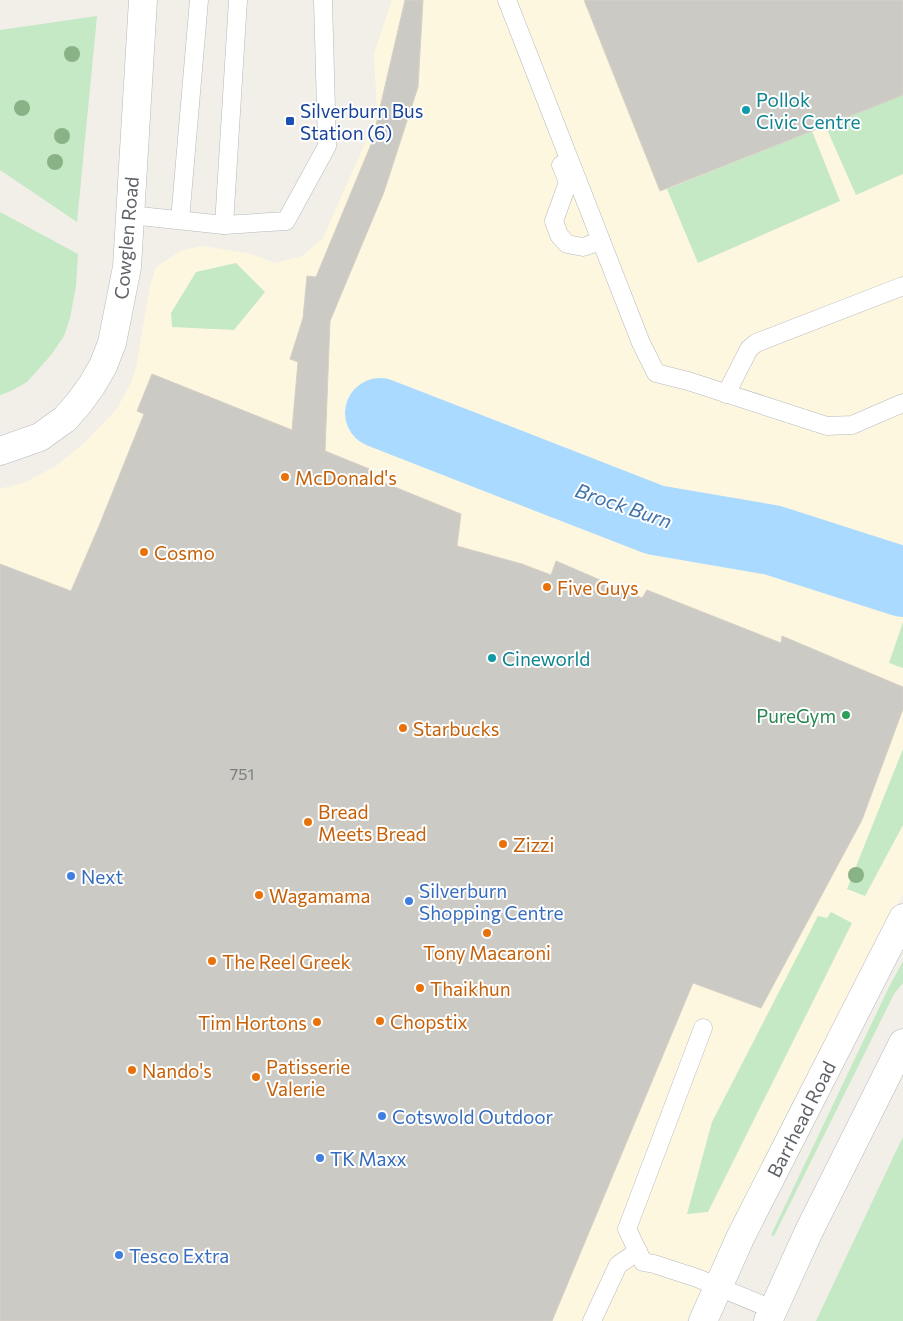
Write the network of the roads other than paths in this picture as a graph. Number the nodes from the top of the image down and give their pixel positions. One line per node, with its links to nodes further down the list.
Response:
1 (143, 0): 7 (main road, Cowglen Road)
2 (199, 0): 8 (lane)
3 (238, 0): 9 (lane)
4 (323, 0): 9 (lane)
5 (495, 0): 10 (lane)
6 (507, 0): 10 (lane)
7 (130, 215): 8 (lane); 14 (main road, Cowglen Road)
8 (180, 220): 9 (lane)
9 (224, 225)
10 (601, 241): 12 (lane)
11 (903, 286): 12 (lane)
12 (726, 394): 13 (lane)
13 (903, 403)
14 (0, 450)
15 (903, 918): 19 (main road, Barrhead Road)
16 (703, 1028): 18 (lane)
17 (903, 1043): 20 (main road)
18 (638, 1251): 19 (lane); 21 (lane)
19 (719, 1286): 20 (lane); 22 (main road, Barrhead Road)
20 (771, 1315)
21 (592, 1321)
22 (703, 1321)

